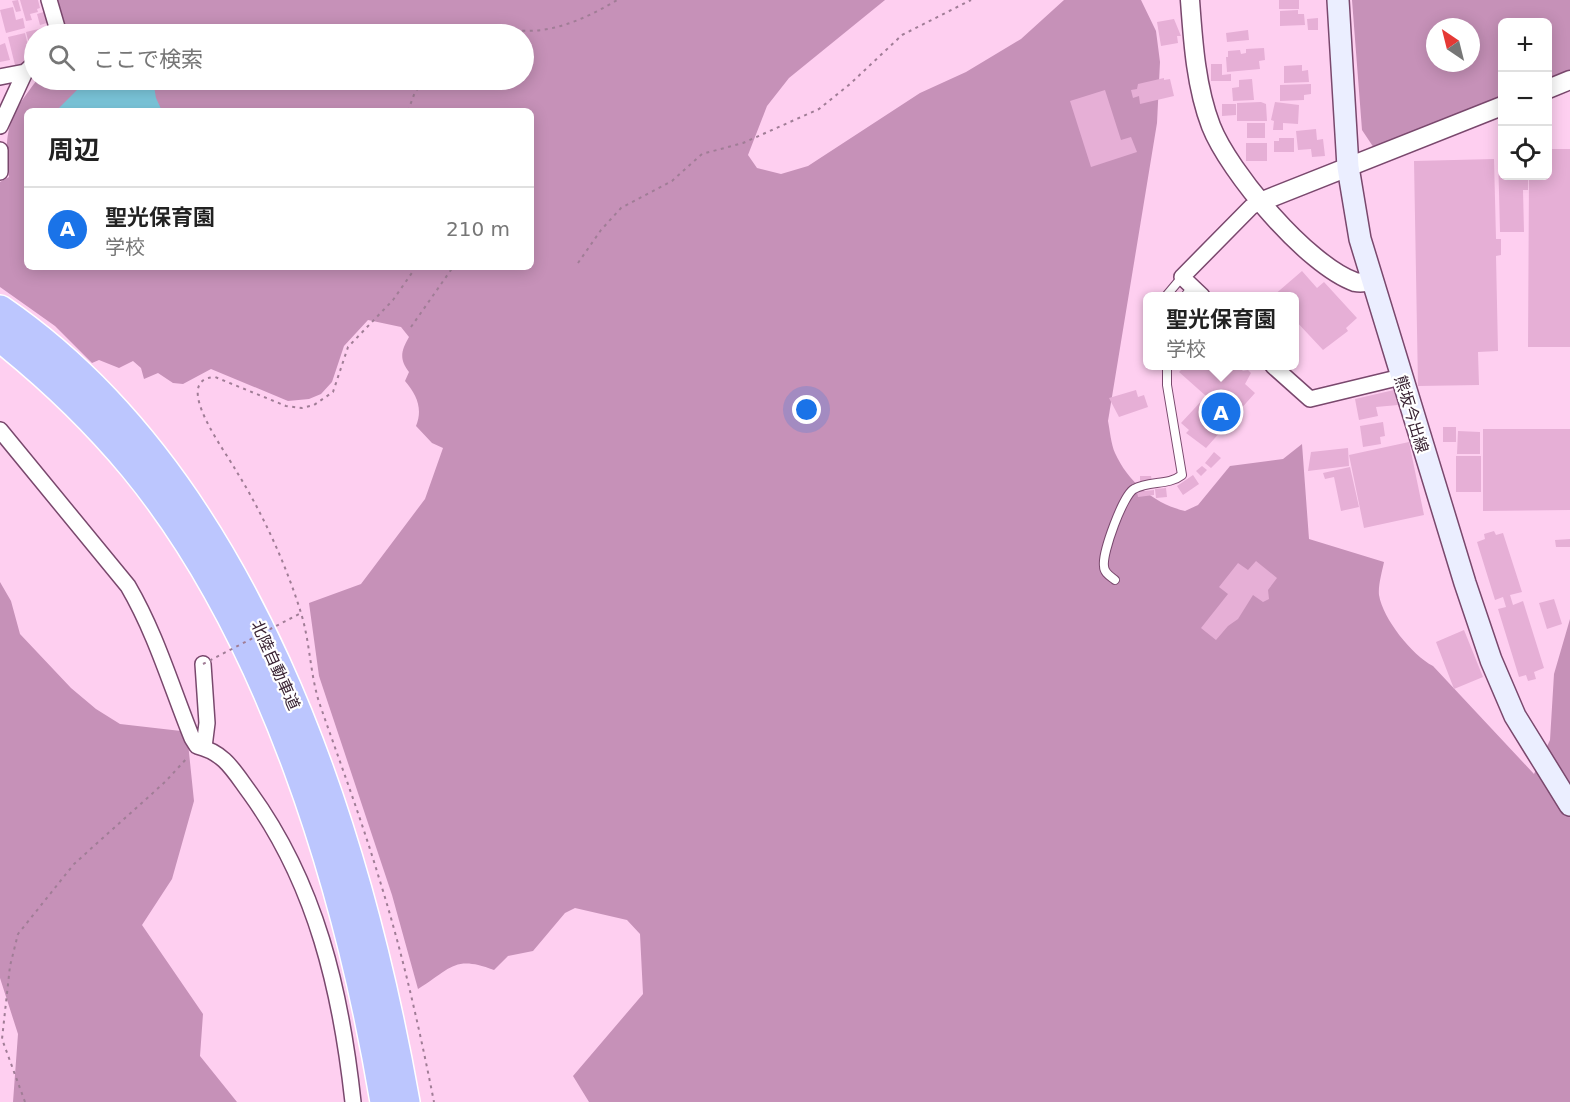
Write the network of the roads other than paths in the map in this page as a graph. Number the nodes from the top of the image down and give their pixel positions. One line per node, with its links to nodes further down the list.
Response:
1 (49, 0): 4 (street)
2 (1190, 0): 15 (street)
3 (1338, 0): 13 (main road, 熊坂今出線)
4 (56, 24)
5 (24, 70): 6 (street)
6 (0, 77)
7 (24, 80): 11 (street)
8 (1570, 80): 9 (street)
9 (1552, 87)
10 (1498, 108): 13 (street)
11 (0, 126)
12 (0, 150): 14 (street)
13 (1348, 167): 15 (street); 16 (main road, 熊坂今出線)
14 (0, 172)
15 (1260, 202): 16 (street); 17 (street)
16 (1373, 281): 23 (main road, 熊坂今出線)
17 (1190, 289): 18 (lane)
18 (1168, 292)
19 (0, 309): 31 (highway, 北陸自動車道)
20 (0, 338): 30 (highway, 北陸自動車道)
21 (1167, 370): 25 (lane)
22 (1277, 370): 23 (street)
23 (1401, 377): 28 (main road, 熊坂今出線)
24 (0, 430): 27 (street)
25 (1115, 580)
26 (203, 664): 27 (street)
27 (200, 746): 29 (street)
28 (1570, 805)
29 (353, 1102)
30 (384, 1102)
31 (406, 1102)

